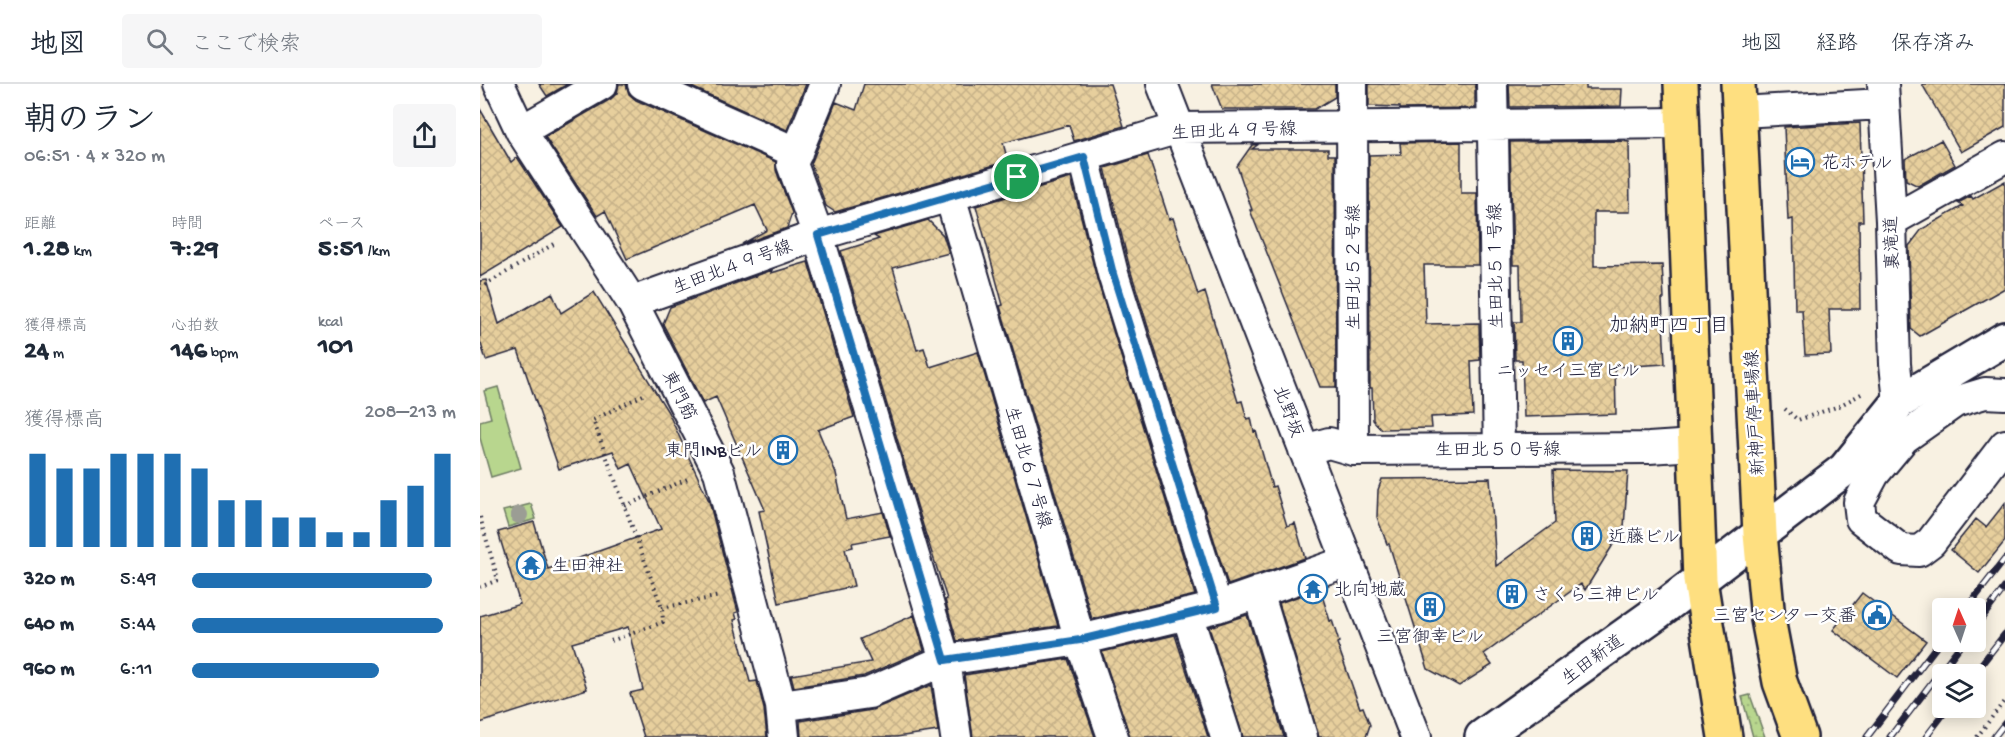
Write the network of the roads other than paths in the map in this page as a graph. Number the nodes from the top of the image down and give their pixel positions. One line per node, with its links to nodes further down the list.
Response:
1 (499, 84): 15 (street, 東門筋)
2 (602, 84): 15 (street)
3 (643, 84): 16 (street)
4 (825, 84): 16 (street)
5 (1162, 84): 14 (street, 北野坂)
6 (1353, 84): 13 (street, 生田北５２号線)
7 (1492, 84): 12 (street, 生田北５１号線)
8 (1681, 84): 11 (main road)
9 (1883, 94): 10 (street); 20 (street, 裏滝道)
10 (1739, 98): 31 (main road, 新神戸停車場線)
11 (1682, 123): 12 (street, 生田北４９号線); 26 (main road)
12 (1492, 125): 13 (street, 生田北４９号線); 28 (street, 生田北５１号線)
13 (1353, 126): 14 (street, 生田北４９号線); 30 (street, 生田北５２号線)
14 (1179, 128): 17 (street, 生田北４９号線); 29 (street, 北野坂)
15 (521, 131): 22 (street, 東門筋)
16 (797, 153): 21 (street)
17 (1084, 157): 19 (street, 生田北４９号線); 35 (street)
18 (2005, 157): 20 (street)
19 (950, 196): 21 (street, 生田北４９号線); 37 (street, 生田北６７号線)
20 (1891, 221): 25 (street, 裏滝道)
21 (818, 235): 22 (street, 生田北４９号線); 38 (street)
22 (632, 302): 39 (street, 東門筋)
23 (2005, 339): 25 (street)
24 (2005, 394): 27 (street)
25 (1899, 402): 31 (street, 生田新道)
26 (1694, 445): 28 (street, 生田北５０号線); 33 (main road)
27 (2005, 445)
28 (1499, 449): 30 (street, 生田北５０号線)
29 (1304, 450): 30 (street, 生田北５０号線); 32 (street, 北野坂)
30 (1353, 450)
31 (1760, 534): 33 (street, 生田新道); 48 (main road, 新神戸停車場線)
32 (1348, 561): 34 (street); 45 (street, 北野坂)
33 (1700, 580): 46 (street, 生田新道); 47 (main road)
34 (1258, 592): 35 (street); 44 (street)
35 (1217, 607): 36 (street)
36 (1187, 614): 37 (street); 43 (street)
37 (1080, 640): 38 (street); 42 (street, 生田北６７号線)
38 (945, 660): 39 (street); 41 (street)
39 (781, 706): 40 (street, 東門筋)
40 (784, 737)
41 (956, 737)
42 (1113, 737)
43 (1226, 737)
44 (1302, 737)
45 (1416, 737)
46 (1482, 737)
47 (1725, 737)
48 (1800, 737)

